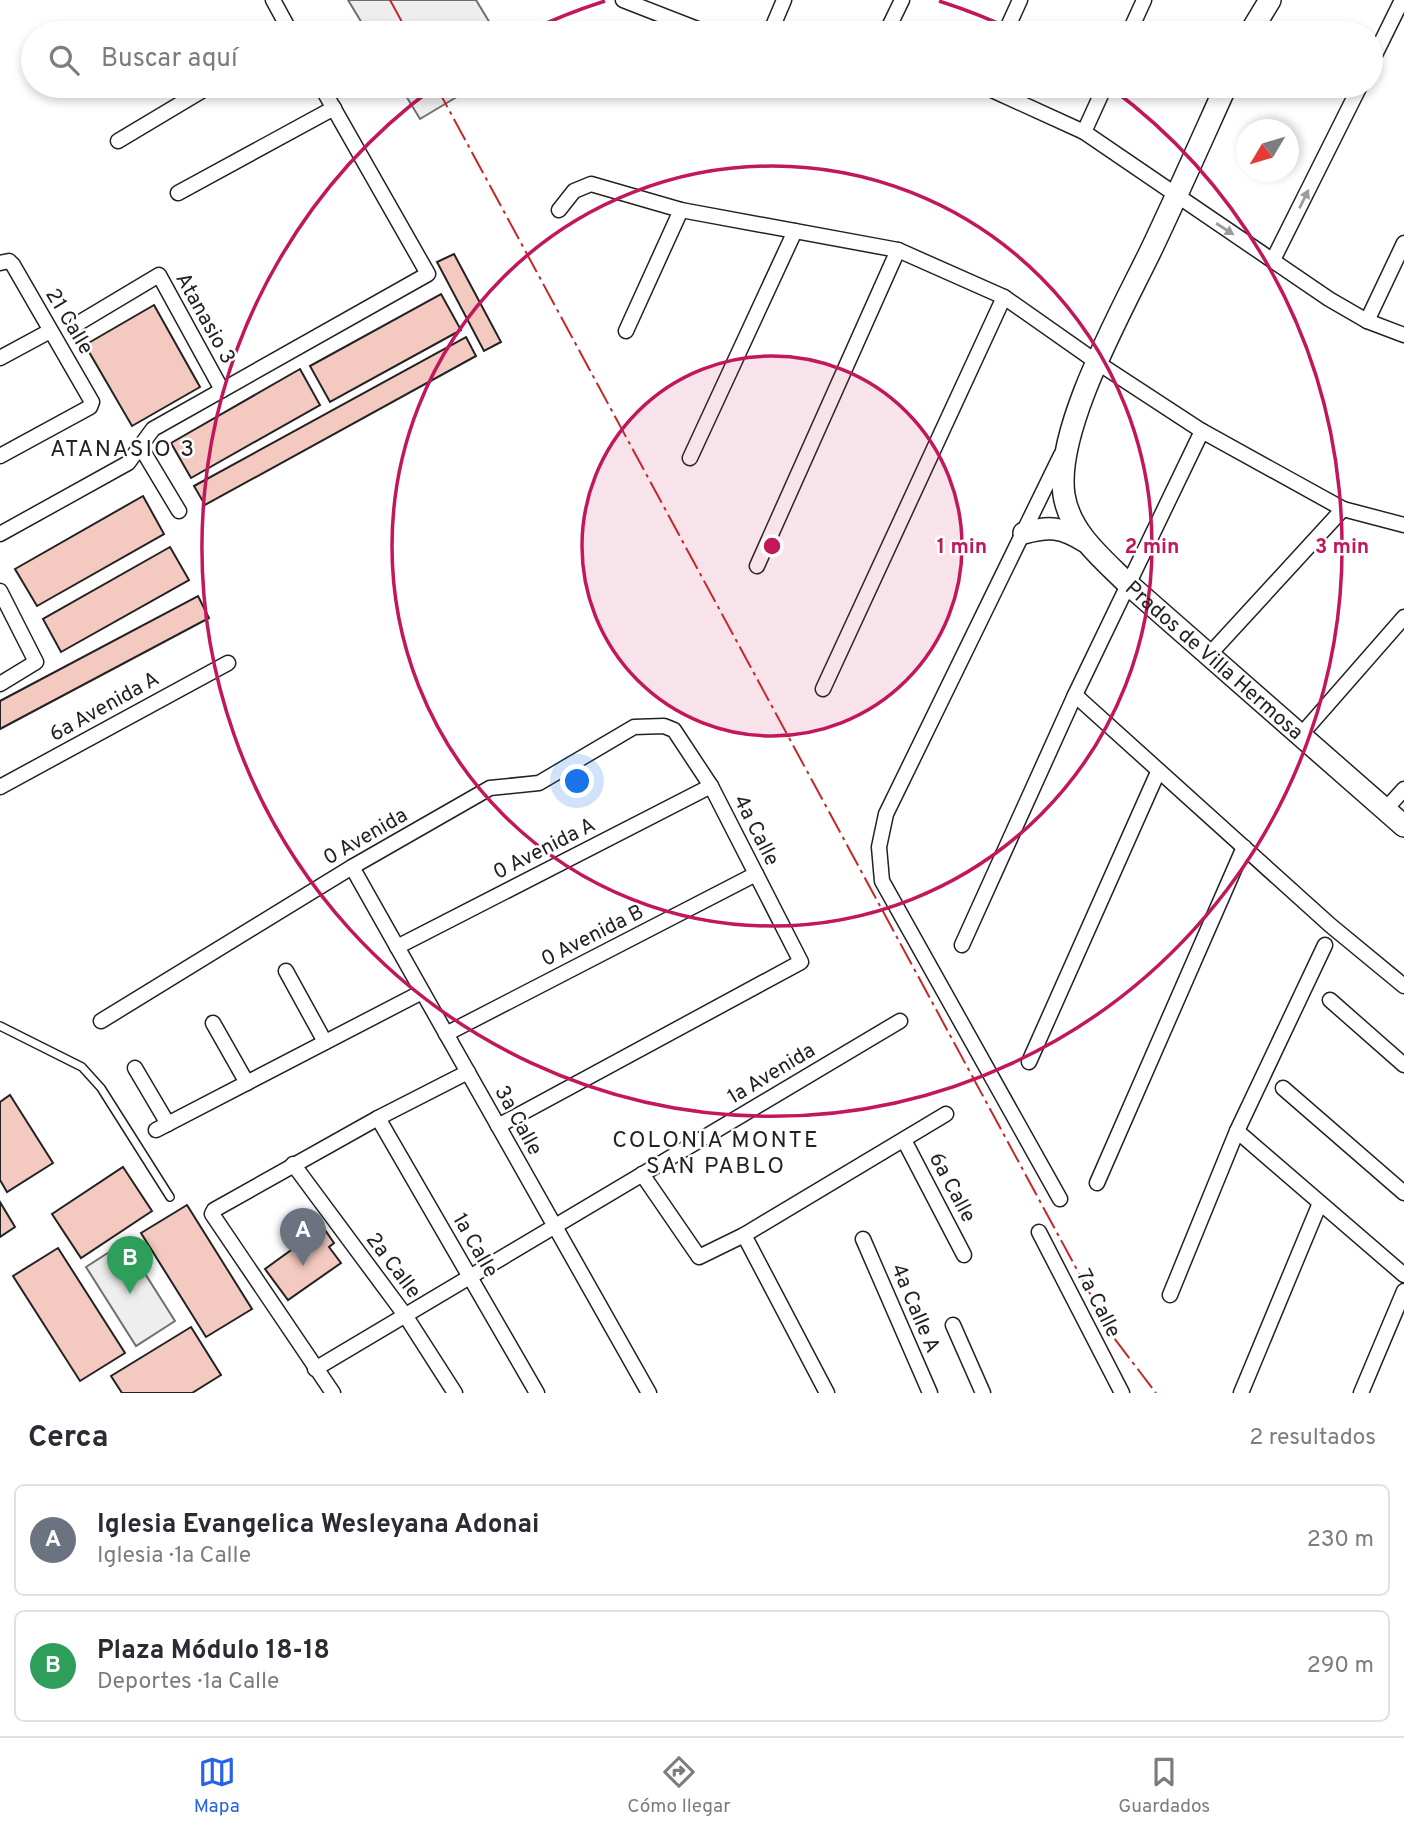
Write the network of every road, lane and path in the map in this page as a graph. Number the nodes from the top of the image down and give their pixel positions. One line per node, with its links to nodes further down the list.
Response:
1 (273, 0): 10 (street)
2 (623, 0): 9 (street)
3 (784, 0): 12 (street)
4 (902, 0): 13 (street)
5 (1020, 0): 14 (street)
6 (1143, 0): 15 (street)
7 (1270, 0): 16 (main road)
8 (1402, 0): 17 (street)
9 (658, 7): 11 (street)
10 (284, 21)
11 (684, 21)
12 (775, 21)
13 (892, 21)
14 (1010, 21)
15 (1134, 21)
16 (1257, 21)
17 (1383, 39)
18 (190, 98): 26 (street)
19 (328, 98): 24 (street)
20 (1009, 98): 25 (street)
21 (1100, 98): 25 (street)
22 (1221, 98): 28 (main road, Prados de Villa Hermosa)
23 (1354, 98): 34 (street, one-way to 23)
24 (334, 108): 27 (street); 44 (street)
25 (1084, 132): 28 (street)
26 (118, 141)
27 (178, 192)
28 (1176, 197): 34 (street, one-way to 34); 43 (main road, Prados de Villa Hermosa)
29 (559, 210): 30 (street)
30 (681, 210): 31 (street); 40 (street)
31 (794, 231): 33 (street); 49 (street)
32 (1404, 243): 37 (street)
33 (898, 250): 36 (street); 56 (street)
34 (1273, 260): 37 (street)
35 (2, 262): 39 (street, 21 Calle)
36 (1004, 297): 43 (street); 63 (street)
37 (1367, 321): 41 (street)
38 (76, 324): 44 (street, Atanasio 3)
39 (50, 331): 42 (street); 48 (street, 21 Calle)
40 (626, 331)
41 (1404, 335)
42 (0, 358)
43 (1098, 363): 45 (street); 46 (main road, Prados de Villa Hermosa)
44 (222, 390): 47 (street)
45 (1202, 431): 50 (street); 57 (street)
46 (1066, 444): 53 (street); 55 (main road, Prados de Villa Hermosa)
47 (140, 446): 51 (street); 54 (street)
48 (0, 456)
49 (690, 458)
50 (1343, 509): 52 (street); 60 (street)
51 (180, 511)
52 (1404, 525)
53 (1024, 533): 55 (main road); 105 (street)
54 (0, 534)
55 (1087, 543): 57 (main road, Prados de Villa Hermosa)
56 (757, 566)
57 (1128, 584): 60 (main road, Prados de Villa Hermosa); 64 (street)
58 (0, 591): 62 (street)
59 (1404, 617): 66 (street)
60 (1208, 656): 66 (main road, Prados de Villa Hermosa)
61 (228, 663): 69 (street, 6a Avenida A)
62 (0, 684)
63 (823, 689)
64 (1075, 695): 67 (street); 76 (street)
65 (664, 726): 68 (street, 4a Calle); 74 (street, 0 Avenida)
66 (1300, 736): 71 (main road, Prados de Villa Hermosa)
67 (1158, 772): 73 (street); 89 (street)
68 (711, 786): 75 (street, 4a Calle); 78 (street, 0 Avenida A)
69 (0, 787)
70 (1404, 789): 71 (street)
71 (1385, 810): 72 (main road, Prados de Villa Hermosa)
72 (1404, 826)
73 (1244, 847): 80 (street); 102 (street)
74 (352, 867): 78 (street, 3a Calle); 83 (street, 0 Avenida)
75 (756, 874): 87 (street, 0 Avenida B); 97 (street, 4a Calle)
76 (962, 945)
77 (1325, 945): 98 (street)
78 (397, 947): 81 (street, 3a Calle)
79 (286, 971): 88 (street)
80 (1404, 986)
81 (422, 992): 87 (street, 3a Calle); 88 (street)
82 (1330, 1000): 90 (street)
83 (101, 1021)
84 (900, 1021): 101 (street, 1a Avenida)
85 (213, 1023): 93 (street)
86 (0, 1026): 104 (lane)
87 (446, 1034): 92 (street, 3a Calle)
88 (325, 1042): 93 (street)
89 (1029, 1062)
90 (1404, 1065)
91 (135, 1068): 93 (street)
92 (468, 1072): 96 (street); 97 (street, 3a Calle)
93 (247, 1083)
94 (1283, 1088): 103 (street)
95 (946, 1114): 99 (street)
96 (378, 1118): 100 (street); 113 (street, 1a Calle)
97 (498, 1126): 107 (street, 3a Calle)
98 (1237, 1131): 106 (street); 115 (street)
99 (904, 1140): 109 (street); 111 (street, 6a Calle)
100 (293, 1164): 116 (street, 2a Calle); 118 (street)
101 (642, 1174): 107 (street, 1a Avenida); 109 (street)
102 (1097, 1183)
103 (1404, 1193)
104 (170, 1197)
105 (1060, 1199)
106 (1320, 1203): 112 (street); 127 (street)
107 (555, 1226): 113 (street, 1a Avenida); 123 (street, 3a Calle)
108 (1039, 1233): 119 (street, 7a Calle)
109 (744, 1235): 124 (street)
110 (863, 1239): 125 (street, 4a Calle A)
111 (964, 1255)
112 (1404, 1275)
113 (470, 1277): 116 (street, 1a Avenida); 122 (street, 1a Calle)
114 (1404, 1291): 128 (street)
115 (1170, 1295)
116 (405, 1315): 118 (street, 1a Avenida); 121 (street, 2a Calle)
117 (953, 1325): 126 (street)
118 (315, 1369): 120 (street)
119 (1120, 1392)
120 (333, 1393)
121 (455, 1393)
122 (537, 1393)
123 (649, 1393)
124 (827, 1393)
125 (930, 1393)
126 (983, 1393)
127 (1241, 1393)
128 (1361, 1393)

